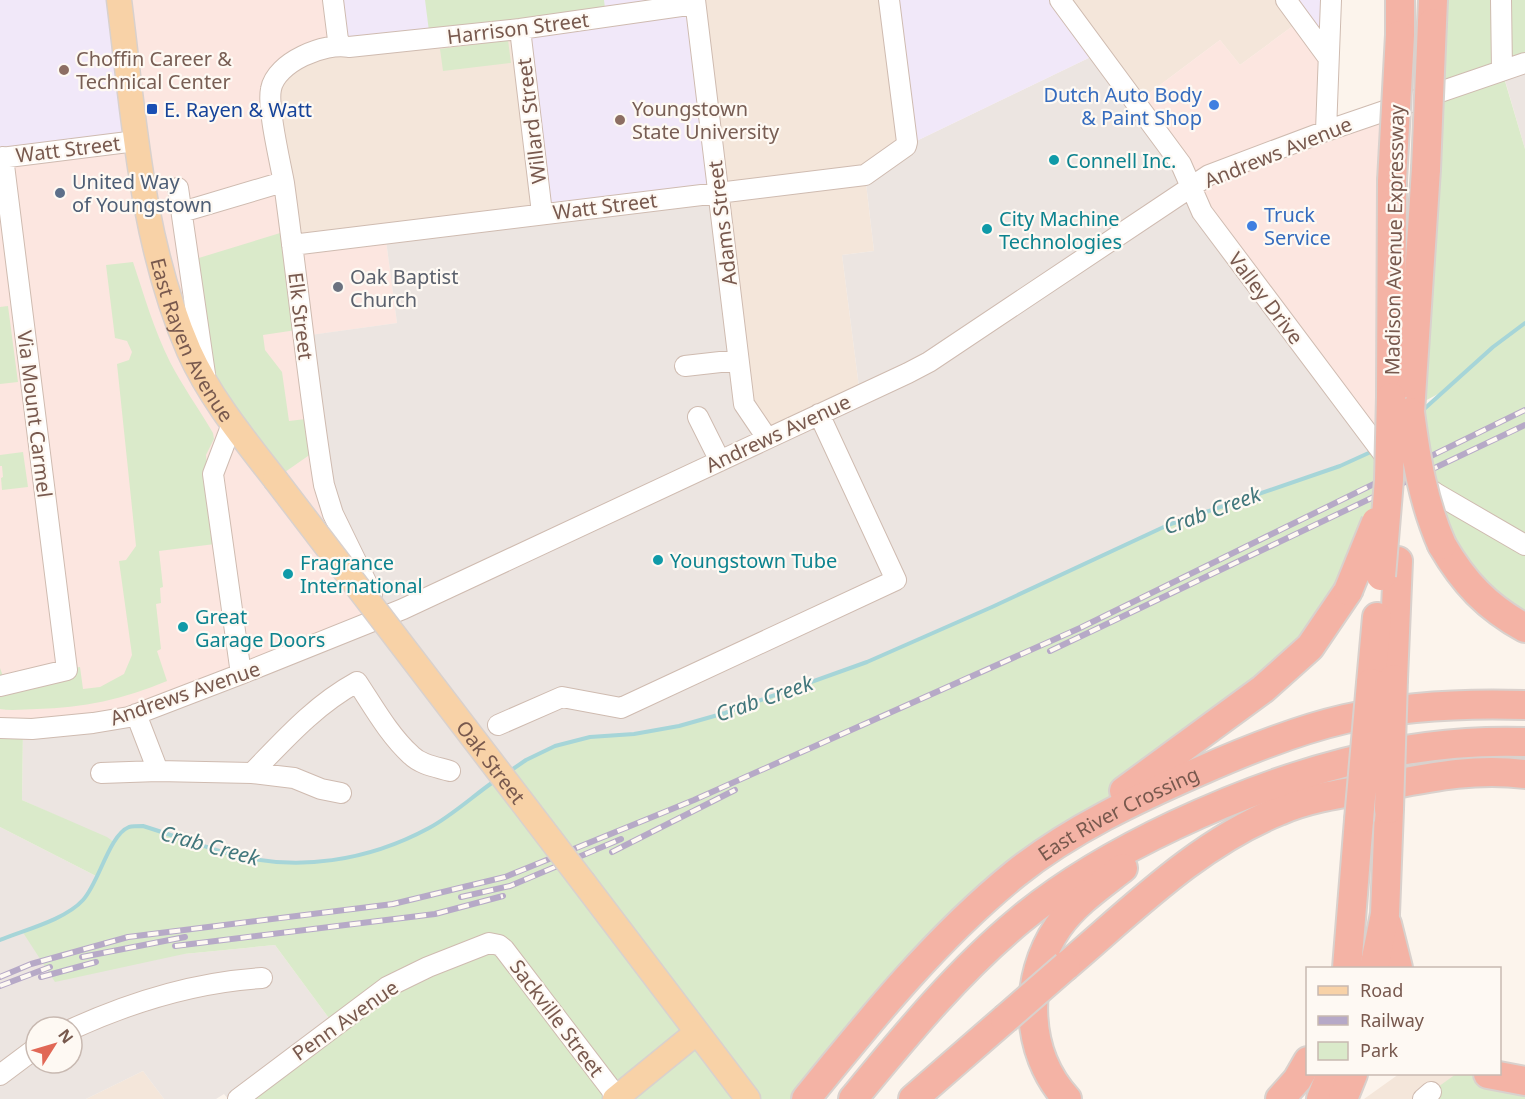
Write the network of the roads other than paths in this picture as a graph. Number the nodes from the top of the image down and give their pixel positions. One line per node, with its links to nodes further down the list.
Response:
1 (119, 0): 17 (main road, East Rayen Avenue)
2 (333, 0): 12 (street)
3 (889, 0): 22 (street, Watt Street)
4 (1060, 0): 21 (street, Valley Drive)
5 (1286, 0): 13 (street)
6 (1331, 0): 13 (street)
7 (1401, 0): 29 (highway, Madison Avenue Expressway, bridge)
8 (1501, 0): 15 (street)
9 (695, 2): 11 (street, Harrison Street); 22 (street, Adams Street)
10 (1432, 12): 29 (highway, Madison Avenue Expressway, bridge)
11 (520, 29): 12 (street, Harrison Street); 24 (street, Willard Street)
12 (342, 45): 19 (street, Elk Street)
13 (1328, 56): 16 (street)
14 (1525, 63): 15 (street, Andrews Avenue)
15 (1502, 70): 16 (street, Andrews Avenue)
16 (1326, 131): 21 (street, Andrews Avenue)
17 (136, 141): 18 (street, Watt Street); 28 (main road, East Rayen Avenue)
18 (2, 158): 42 (street, Via Mount Carmel)
19 (283, 182): 23 (street); 25 (street, Elk Street)
20 (178, 188): 23 (street)
21 (1191, 188): 30 (street, Andrews Avenue); 35 (street, Valley Drive)
22 (718, 193): 24 (street, Watt Street); 26 (street, Adams Street)
23 (182, 212): 28 (street)
24 (542, 213): 25 (street, Watt Street)
25 (292, 245): 38 (street, Elk Street)
26 (738, 360): 27 (street); 33 (street, Adams Street)
27 (684, 366)
28 (206, 383): 32 (main road, East Rayen Avenue)
29 (1400, 405): 35 (highway, Madison Avenue Expressway, bridge); 37 (highway, bridge); 39 (highway, bridge)
30 (819, 414): 33 (street, Andrews Avenue); 45 (street)
31 (698, 417): 34 (street)
32 (232, 424): 40 (street, East Rayen Avenue); 63 (main road, Oak Street, bridge)
33 (767, 438): 34 (street, Andrews Avenue)
34 (720, 461): 38 (street, Andrews Avenue)
35 (1387, 468): 36 (street, Valley Drive); 37 (highway, bridge); 55 (highway, bridge)
36 (1525, 545)
37 (1390, 568): 41 (highway)
38 (386, 617): 40 (street, Andrews Avenue)
39 (1525, 627)
40 (241, 674): 44 (street, Andrews Avenue)
41 (1382, 681): 56 (highway, bridge); 58 (highway, bridge)
42 (0, 686)
43 (1525, 705): 55 (highway, East River Crossing)
44 (136, 714): 46 (street, Andrews Avenue); 48 (street)
45 (498, 725)
46 (0, 728)
47 (1525, 742): 54 (highway, East River Crossing)
48 (158, 771): 50 (street); 51 (street)
49 (450, 771): 51 (street)
50 (101, 773)
51 (252, 773): 53 (street)
52 (1525, 774): 76 (highway, bridge)
53 (341, 793)
54 (1246, 793): 75 (highway, East River Crossing); 77 (highway)
55 (1050, 846): 74 (highway, East River Crossing)
56 (1385, 914): 59 (highway); 60 (highway)
57 (493, 943): 71 (street, Sackville Street); 72 (street, Penn Avenue)
58 (1346, 960)
59 (1374, 967)
60 (1398, 967)
61 (262, 978): 62 (street)
62 (84, 1024)
63 (696, 1033): 71 (main road); 73 (main road, Oak Street)
64 (24, 1055): 66 (street)
65 (1306, 1064): 78 (highway)
66 (0, 1075)
67 (1331, 1075): 79 (highway)
68 (1353, 1075): 80 (highway)
69 (1492, 1075): 70 (highway)
70 (1525, 1081)
71 (616, 1098)
72 (238, 1099)
73 (748, 1099)
74 (806, 1099)
75 (853, 1099)
76 (914, 1099)
77 (1067, 1099)
78 (1280, 1099)
79 (1320, 1099)
80 (1343, 1099)

